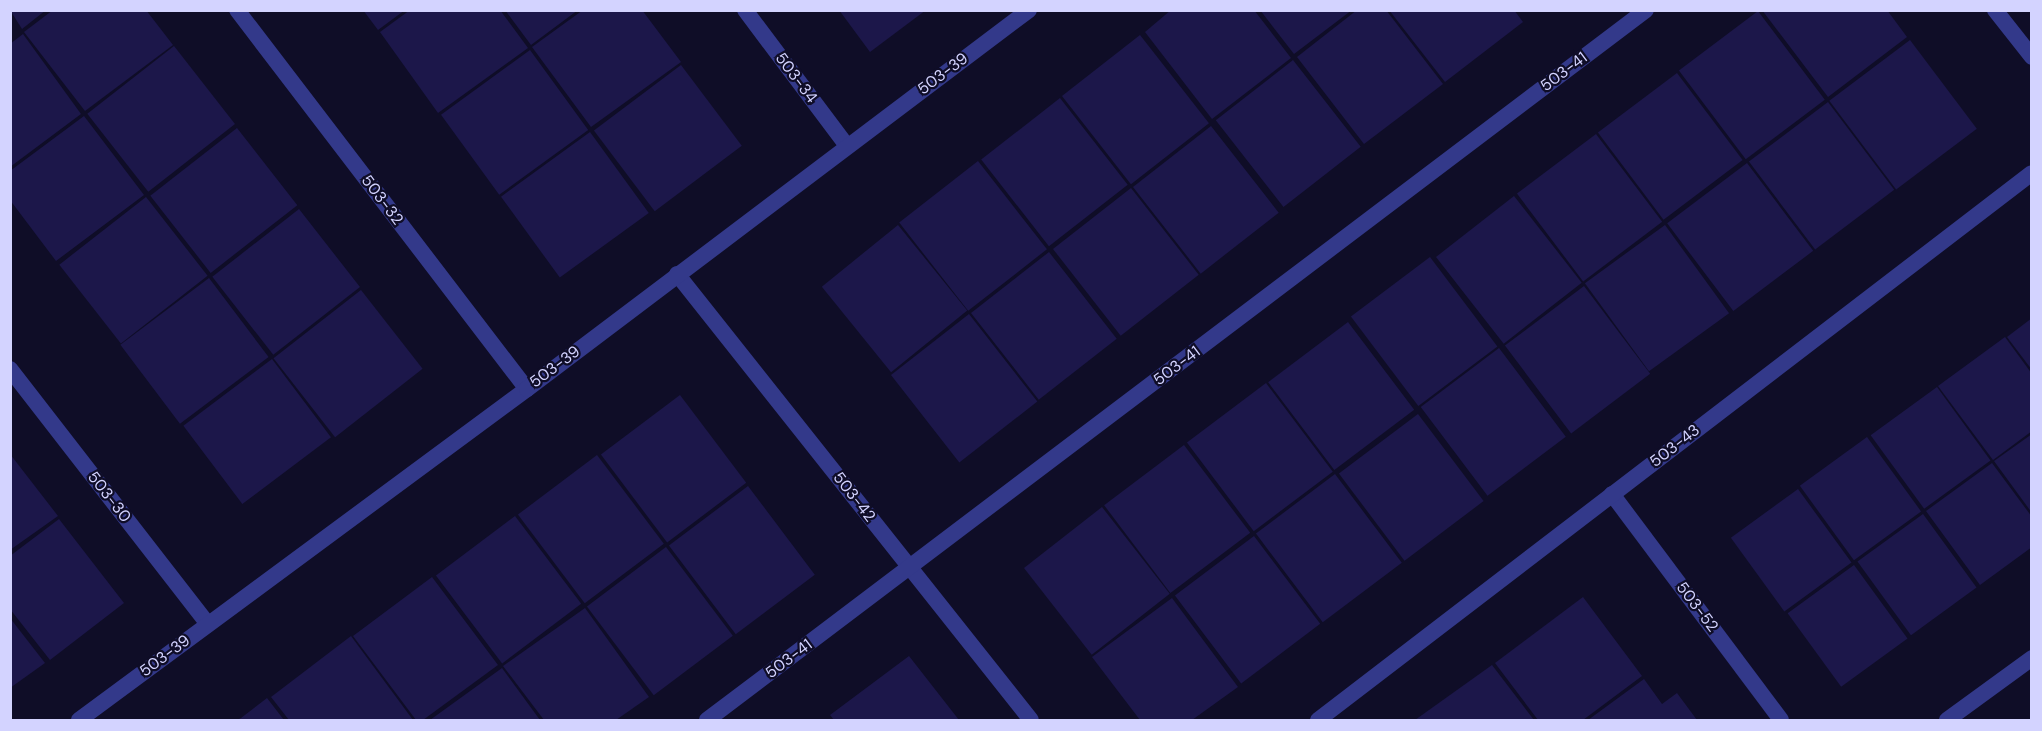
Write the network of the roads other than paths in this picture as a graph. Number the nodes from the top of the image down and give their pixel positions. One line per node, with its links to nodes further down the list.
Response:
1 (237, 10): 11 (street, 503-32)
2 (745, 10): 7 (street, 503-34)
3 (1029, 10): 7 (street, 503-39)
4 (1646, 10): 13 (street, 503-41)
5 (1995, 10): 6 (street)
6 (2031, 57)
7 (847, 146): 9 (street, 503-39)
8 (2031, 172): 12 (street, 503-43)
9 (677, 273): 11 (street, 503-39); 13 (street, 503-42)
10 (10, 369): 14 (street, 503-30)
11 (527, 389): 14 (street, 503-39)
12 (1612, 494): 19 (street, 503-43); 20 (street, 503-52)
13 (910, 568): 17 (street, 503-41); 18 (street, 503-42)
14 (208, 624): 16 (street, 503-39)
15 (2031, 658): 21 (street)
16 (79, 720)
17 (707, 720)
18 (1031, 720)
19 (1318, 720)
20 (1781, 720)
21 (1947, 720)

